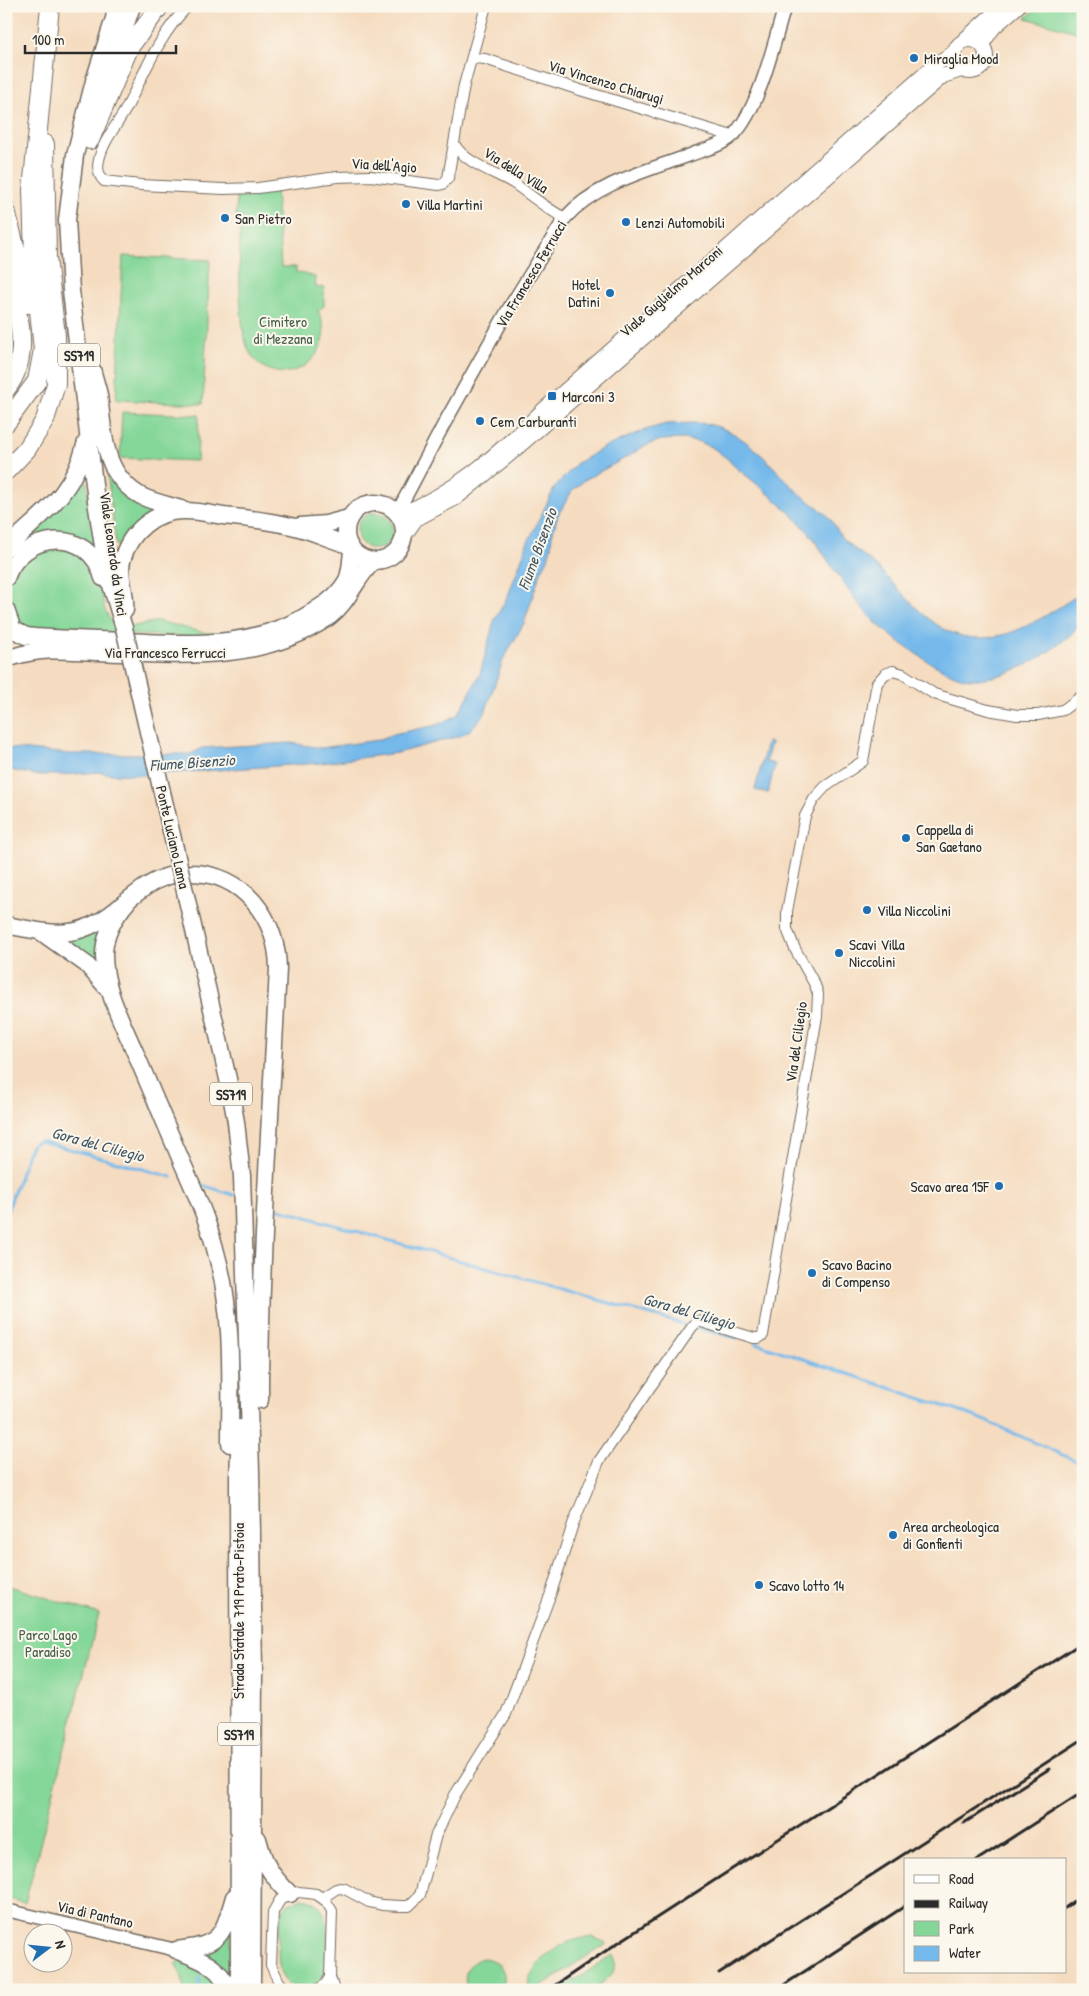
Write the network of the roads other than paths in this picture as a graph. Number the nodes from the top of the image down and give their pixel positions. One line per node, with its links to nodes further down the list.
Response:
1 (50, 6): 14 (highway)
2 (160, 6): 16 (highway)
3 (188, 6): 17 (street, Via dell'Agio)
4 (486, 6): 12 (street, Via dell'Agio)
5 (785, 6): 15 (street, Via Francesco Ferrucci)
6 (1002, 6): 9 (main road, Viale Guglielmo Marconi)
7 (1018, 6): 10 (main road)
8 (120, 8): 16 (main road, Viale Leonardo da Vinci / SS719); 25 (main road, Viale Leonardo da Vinci / SS719)
9 (964, 40): 10 (main road); 11 (main road, Viale Guglielmo Marconi)
10 (982, 44): 13 (main road, Viale Guglielmo Marconi)
11 (953, 53): 13 (main road); 28 (main road, Viale Guglielmo Marconi)
12 (472, 58): 15 (street, Via Vincenzo Chiarugi); 17 (street, Via dell'Agio)
13 (961, 70): 31 (main road, Viale Guglielmo Marconi)
14 (42, 76): 23 (highway); 26 (highway)
15 (732, 136): 19 (street, Via Francesco Ferrucci)
16 (90, 140): 21 (main road, Viale Leonardo da Vinci / SS719)
17 (455, 145): 19 (street, Via della Villa)
18 (6, 210): 23 (highway)
19 (564, 218): 28 (street, Via Francesco Ferrucci)
20 (6, 273): 22 (highway)
21 (92, 369): 27 (main road); 37 (main road, Viale Leonardo da Vinci / SS719)
22 (6, 389)
23 (20, 406): 24 (highway)
24 (6, 423)
25 (88, 433): 33 (main road); 37 (main road, Viale Leonardo da Vinci / SS719)
26 (6, 470)
27 (185, 511): 30 (main road); 37 (main road)
28 (398, 514): 29 (main road); 31 (main road)
29 (350, 518): 30 (main road); 32 (main road, Via Francesco Ferrucci)
30 (293, 526): 32 (main road)
31 (404, 536): 34 (main road, Via Francesco Ferrucci)
32 (350, 547): 34 (main road); 36 (main road, Via Francesco Ferrucci)
33 (6, 548)
34 (374, 561): 38 (main road, Via Francesco Ferrucci)
35 (6, 578): 37 (main road)
36 (10, 621): 38 (main road, Via Francesco Ferrucci)
37 (124, 628): 43 (main road, Ponte Luciano Lama / SS719, bridge)
38 (10, 660)
39 (1083, 695): 51 (street, Via del Ciliegio)
40 (191, 872): 47 (main road)
41 (172, 876): 42 (main road)
42 (128, 900): 45 (main road); 46 (main road)
43 (187, 900): 47 (main road, Strada Statale 719 Prato-Pistoia / SS719)
44 (6, 925): 45 (main road)
45 (41, 932): 46 (main road)
46 (110, 992): 47 (main road)
47 (245, 1474): 48 (main road, Strada Statale 719 Prato-Pistoia / SS719); 49 (main road, Strada Statale 719 Prato-Pistoia / SS719)
48 (253, 1822): 50 (main road); 57 (main road, Strada Statale 719 Prato-Pistoia / SS719)
49 (239, 1880): 53 (main road); 56 (main road, Strada Statale 719 Prato-Pistoia / SS719)
50 (290, 1894): 51 (street); 58 (street)
51 (322, 1898): 54 (street)
52 (6, 1910): 53 (street, Via di Pantano)
53 (176, 1950): 55 (main road)
54 (330, 1977): 59 (street); 60 (street)
55 (229, 1990)
56 (239, 1990)
57 (252, 1990)
58 (287, 1990)
59 (318, 1990)
60 (334, 1990)

